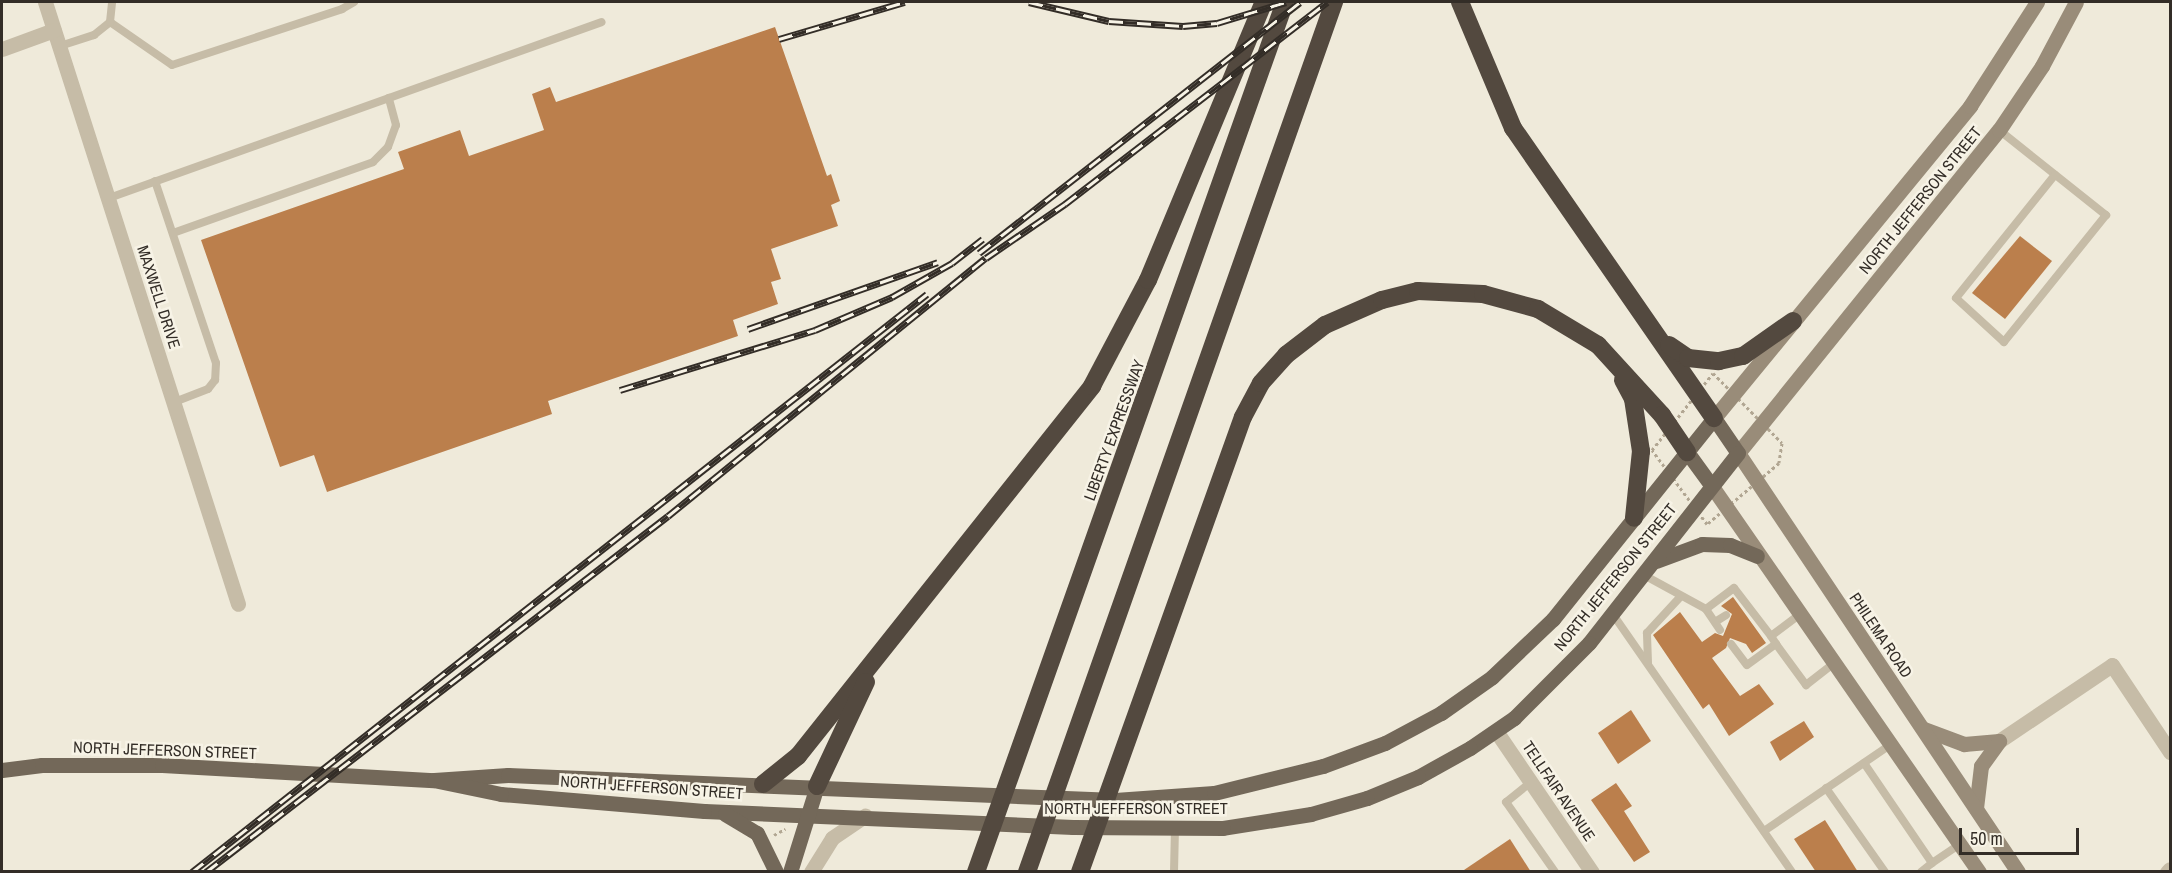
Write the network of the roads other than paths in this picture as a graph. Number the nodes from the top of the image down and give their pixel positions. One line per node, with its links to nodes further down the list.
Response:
1 (45, 2): 12 (street, MAXWELL DRIVE)
2 (112, 2): 10 (lane)
3 (354, 2): 10 (lane)
4 (1264, 2): 40 (highway)
5 (1285, 2): 66 (highway, LIBERTY EXPRESSWAY)
6 (1334, 2): 67 (highway)
7 (1460, 2): 22 (highway)
8 (2037, 2): 21 (main road, NORTH JEFFERSON STREET)
9 (2076, 2): 16 (main road, NORTH JEFFERSON STREET)
10 (110, 22): 13 (lane)
11 (602, 22): 15 (lane)
12 (54, 30): 13 (street, MAXWELL DRIVE); 14 (street)
13 (60, 46): 19 (street, MAXWELL DRIVE)
14 (2, 49)
15 (388, 98): 18 (lane); 20 (lane)
16 (2000, 130): 17 (lane); 27 (main road, NORTH JEFFERSON STREET)
17 (2055, 175): 17 (lane)
18 (155, 182): 19 (lane); 20 (lane)
19 (109, 198): 24 (street, MAXWELL DRIVE)
20 (173, 233): 24 (lane)
21 (1793, 321): 22 (highway); 25 (main road, NORTH JEFFERSON STREET)
22 (1662, 340): 25 (highway)
23 (1612, 360): 26 (highway); 29 (highway); 68 (highway)
24 (174, 402): 33 (street, MAXWELL DRIVE)
25 (1714, 418): 26 (main road, NORTH JEFFERSON STREET); 27 (main road, PHILEMA ROAD)
26 (1687, 452): 28 (main road); 29 (main road, NORTH JEFFERSON STREET)
27 (1738, 453): 28 (main road, NORTH JEFFERSON STREET); 43 (main road, PHILEMA ROAD)
28 (1711, 485): 30 (main road); 31 (main road, NORTH JEFFERSON STREET)
29 (1634, 518): 53 (main road, NORTH JEFFERSON STREET)
30 (1757, 556): 31 (main road); 37 (main road)
31 (1645, 571): 32 (lane); 35 (main road, NORTH JEFFERSON STREET)
32 (1681, 596): 34 (lane); 42 (lane)
33 (238, 604)
34 (1706, 609): 36 (lane); 38 (lane)
35 (1612, 613): 42 (lane); 44 (main road, NORTH JEFFERSON STREET)
36 (1726, 615)
37 (1799, 615): 38 (lane); 41 (main road)
38 (1768, 636): 39 (lane); 41 (lane)
39 (1746, 644)
40 (878, 656): 52 (highway); 53 (highway)
41 (1833, 664): 46 (main road)
42 (1648, 666): 60 (lane)
43 (1922, 728): 45 (main road); 55 (main road, PHILEMA ROAD)
44 (1496, 731): 51 (street, TELLFAIR AVENUE); 59 (main road, NORTH JEFFERSON STREET)
45 (1999, 741): 47 (street); 55 (main road)
46 (1890, 745): 48 (lane); 61 (main road)
47 (2170, 752)
48 (1864, 763): 54 (lane); 62 (lane)
49 (2, 770): 50 (main road, NORTH JEFFERSON STREET)
50 (434, 780): 52 (main road, NORTH JEFFERSON STREET); 56 (main road, NORTH JEFFERSON STREET)
51 (1531, 782): 70 (lane); 71 (street, TELLFAIR AVENUE)
52 (763, 784): 53 (main road, NORTH JEFFERSON STREET)
53 (817, 786): 57 (main road)
54 (1826, 788): 60 (lane); 73 (lane)
55 (1976, 808): 76 (main road, PHILEMA ROAD)
56 (704, 811): 57 (main road, NORTH JEFFERSON STREET); 63 (main road)
57 (807, 813): 58 (main road, NORTH JEFFERSON STREET); 64 (main road)
58 (865, 816): 59 (main road, NORTH JEFFERSON STREET); 65 (street)
59 (1175, 829): 69 (lane)
60 (1764, 831): 72 (lane)
61 (1960, 844): 62 (lane); 75 (main road)
62 (1932, 863): 74 (lane)
63 (776, 872)
64 (790, 872)
65 (811, 872)
66 (976, 872)
67 (1027, 872)
68 (1080, 872)
69 (1174, 872)
70 (1555, 872)
71 (1592, 872)
72 (1792, 872)
73 (1885, 872)
74 (1921, 872)
75 (1979, 872)
76 (2018, 872)

